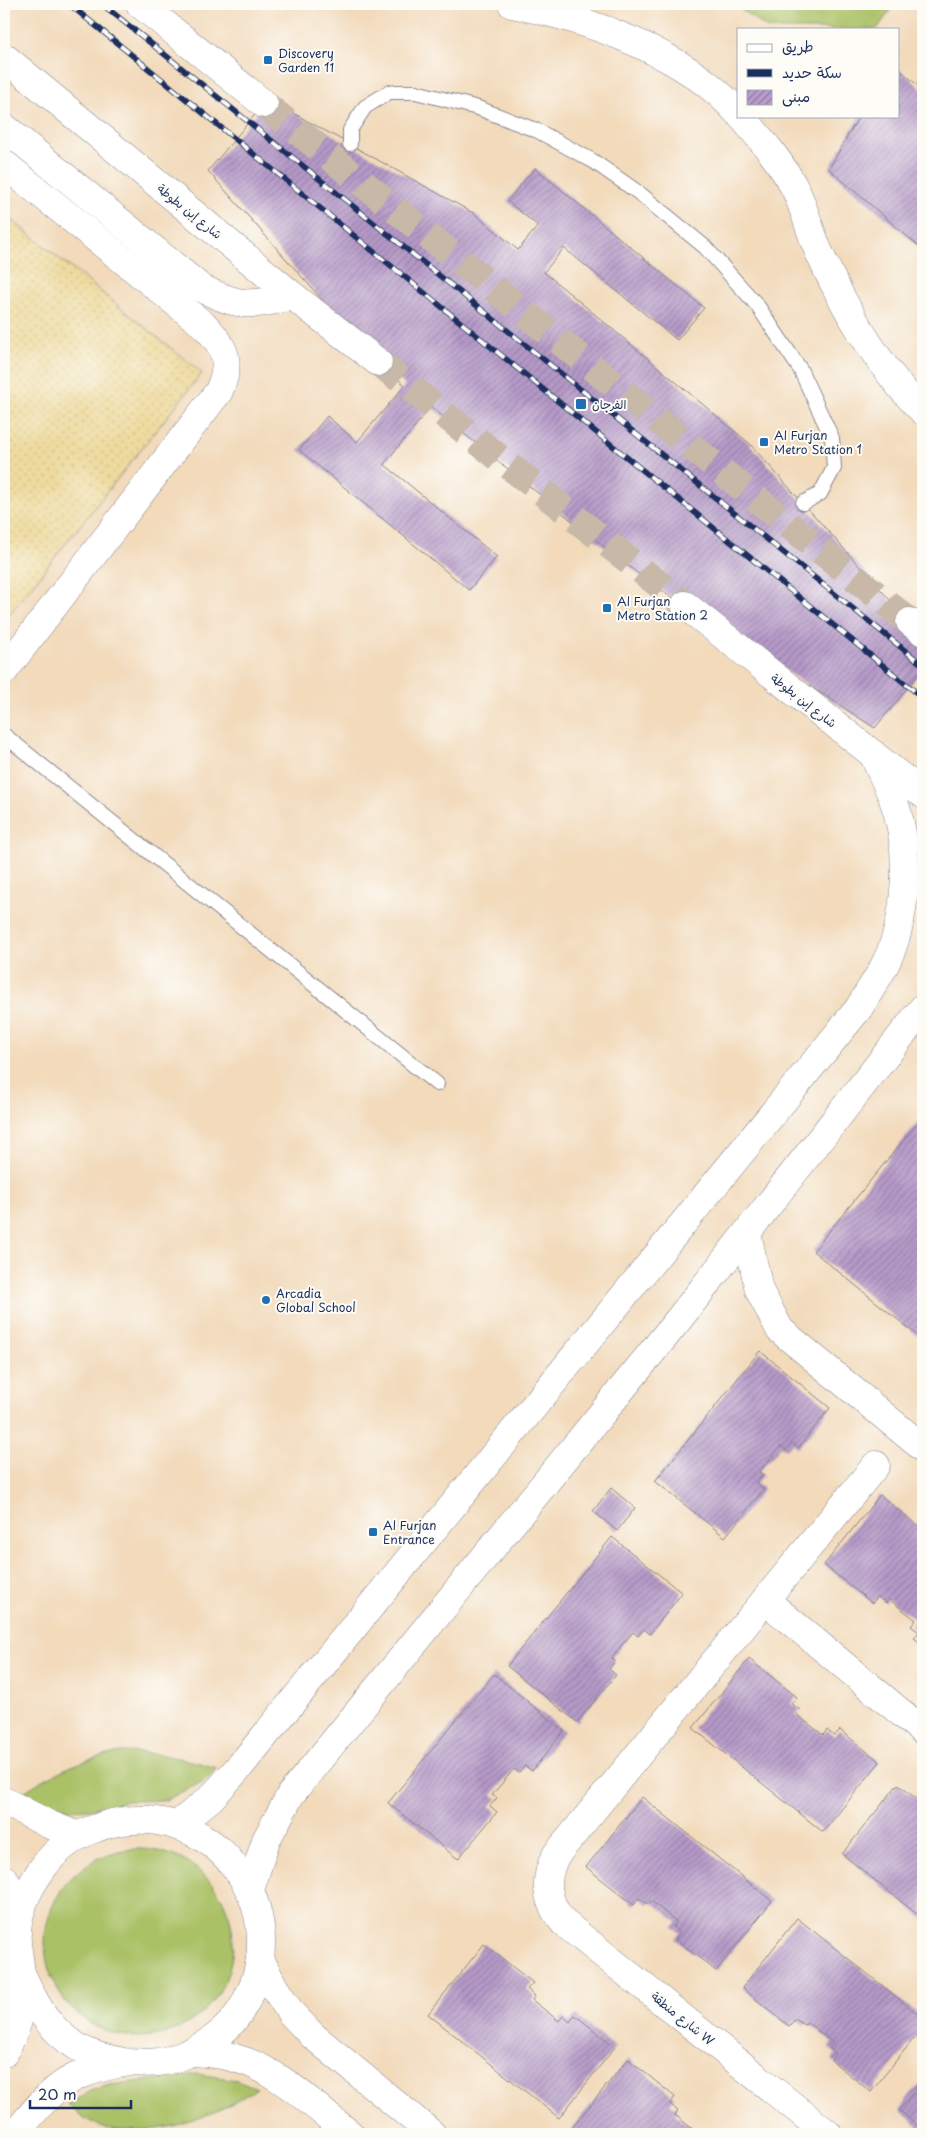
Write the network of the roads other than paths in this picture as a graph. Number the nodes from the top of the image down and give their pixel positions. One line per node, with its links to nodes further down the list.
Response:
1 (140, 4): 4 (street)
2 (512, 4): 5 (street)
3 (4, 58): 10 (street, شارع إبن بطوطة)
4 (264, 104)
5 (737, 112)
6 (743, 118): 12 (street)
7 (4, 127): 10 (street)
8 (350, 144): 13 (lane)
9 (4, 164): 15 (street)
10 (293, 296): 11 (street, شارع إبن بطوطة)
11 (378, 362)
12 (923, 410)
13 (803, 503)
14 (685, 605): 17 (street, شارع إبن بطوطة)
15 (4, 671)
16 (4, 734): 20 (lane)
17 (873, 754): 18 (street, شارع إبن بطوطة); 27 (street)
18 (923, 794)
19 (923, 1008): 21 (street)
20 (436, 1084)
21 (747, 1233): 22 (street); 30 (street)
22 (923, 1448)
23 (876, 1465): 24 (street)
24 (765, 1600): 25 (street); 40 (street, شارع منطقة W)
25 (923, 1731)
26 (4, 1801): 28 (street)
27 (176, 1826): 28 (street); 30 (street)
28 (79, 1836): 31 (street)
29 (4, 1879): 31 (street)
30 (250, 1890): 32 (street)
31 (22, 1908): 33 (street)
32 (260, 1959): 34 (street); 39 (street)
33 (21, 1973): 35 (street); 36 (street)
34 (192, 2052): 36 (street); 38 (street)
35 (4, 2053)
36 (125, 2063): 37 (street)
37 (15, 2134)
38 (350, 2134)
39 (432, 2134)
40 (828, 2134)

